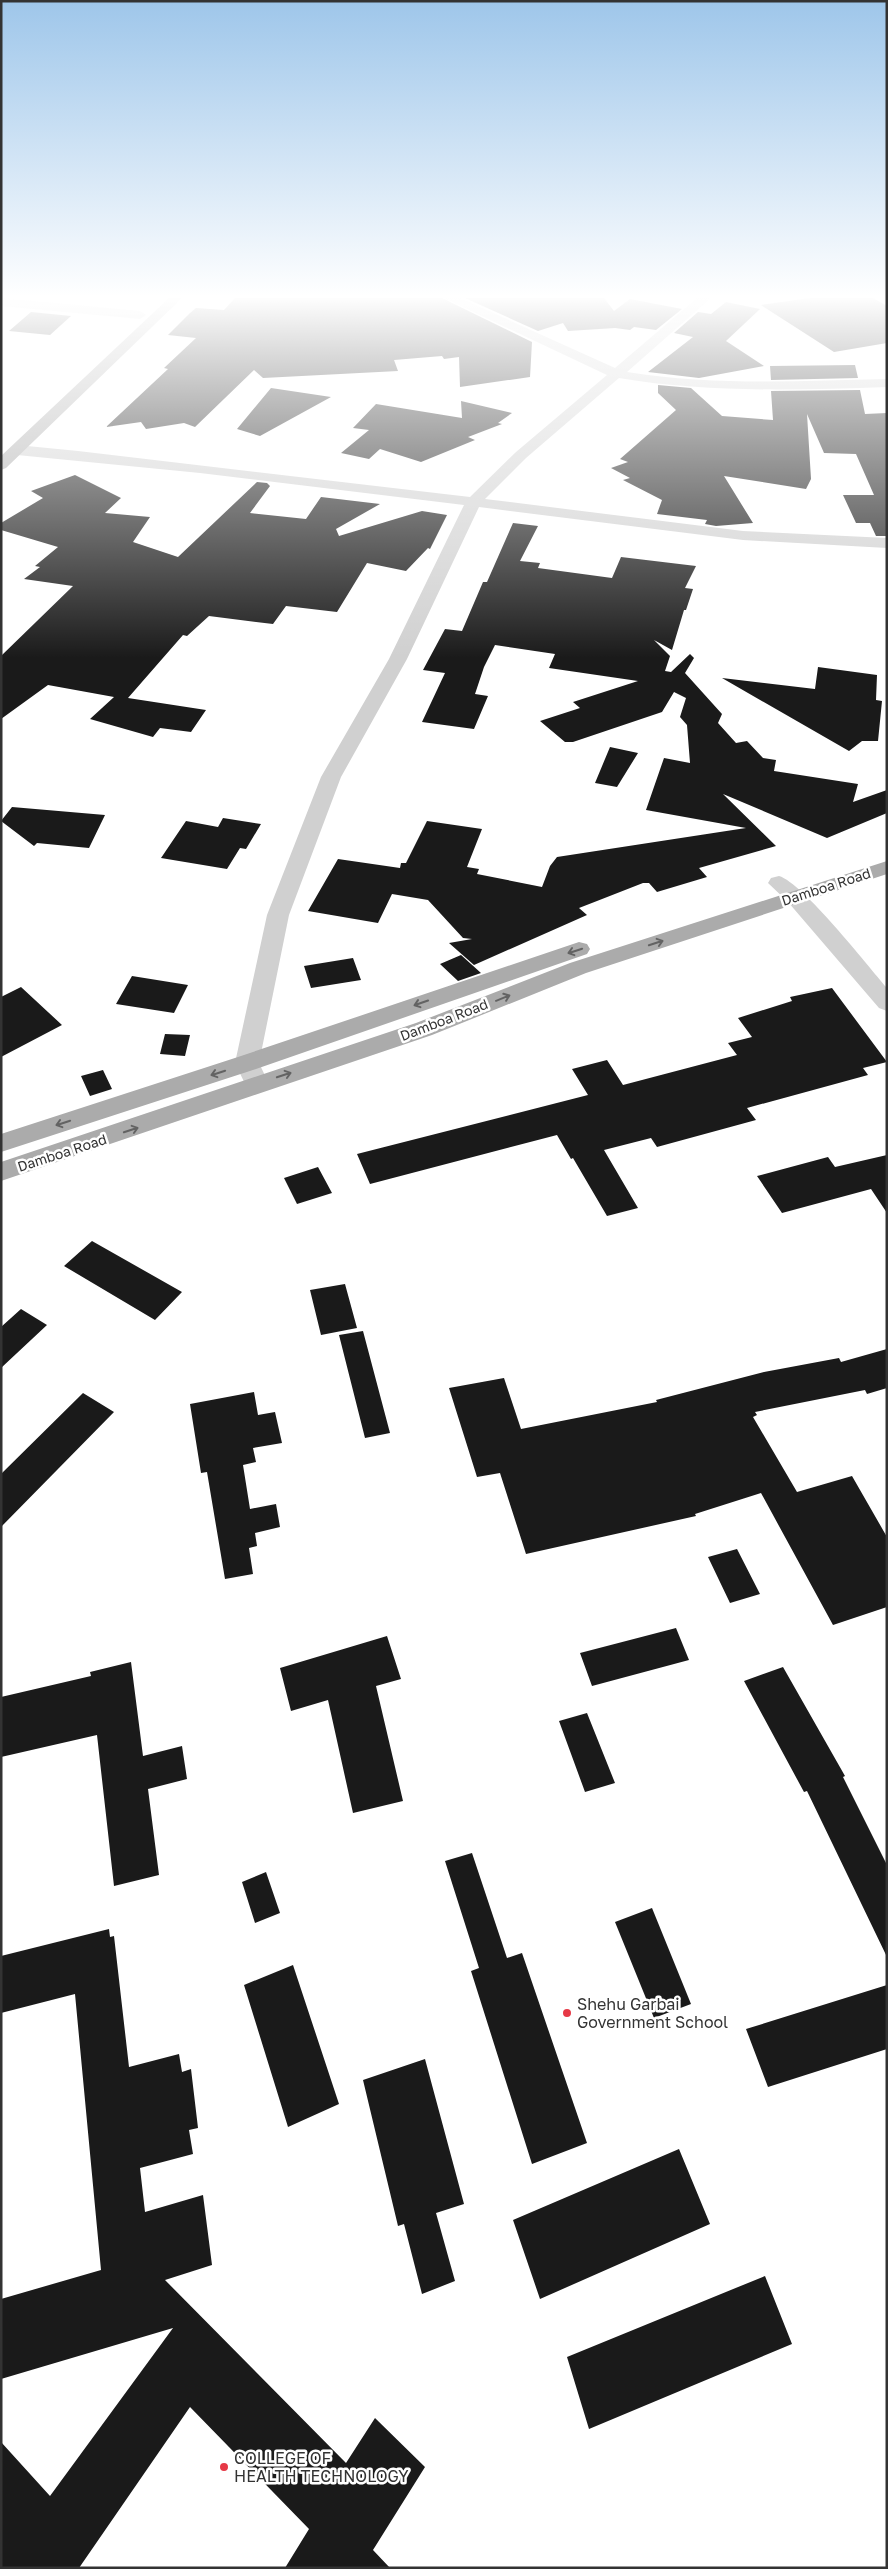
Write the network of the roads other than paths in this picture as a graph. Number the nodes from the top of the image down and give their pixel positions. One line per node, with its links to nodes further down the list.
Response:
1 (30, 418): 4 (main road)
2 (50, 418): 5 (main road)
3 (565, 418): 7 (street)
4 (22, 425)
5 (16, 450): 6 (main road); 7 (street)
6 (1, 465)
7 (474, 502): 8 (street); 13 (street)
8 (887, 543)
9 (887, 847): 11 (main road, Damboa Road)
10 (887, 867): 11 (main road, Damboa Road)
11 (788, 890): 12 (street); 13 (main road, Damboa Road, one-way to 13); 14 (main road, Damboa Road, one-way to 11)
12 (887, 1003)
13 (247, 1063): 14 (street); 15 (main road, Damboa Road, one-way to 15)
14 (257, 1084): 16 (main road, Damboa Road, one-way to 14)
15 (1, 1143)
16 (1, 1172)

